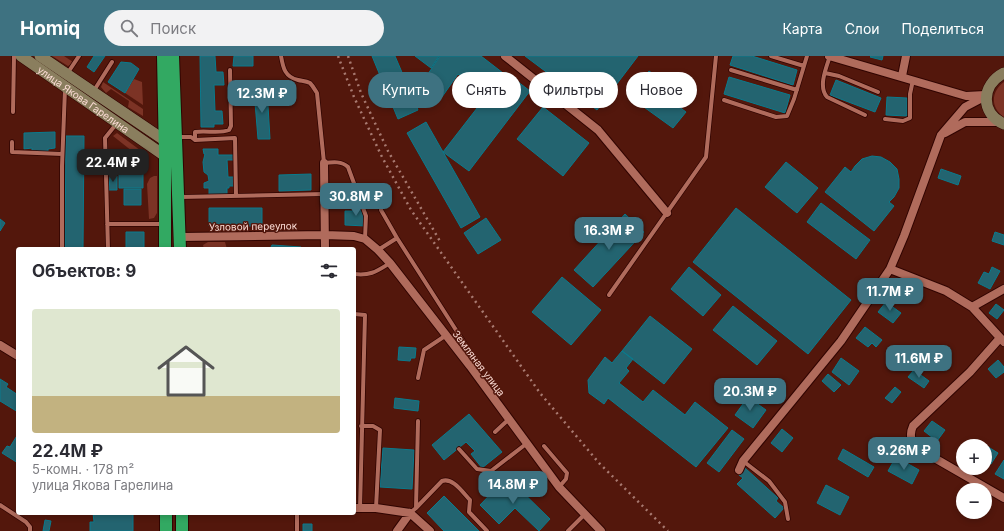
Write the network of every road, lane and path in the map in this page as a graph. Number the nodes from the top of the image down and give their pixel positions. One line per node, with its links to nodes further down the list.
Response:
1 (14, 56): 29 (lane)
2 (21, 56): 23 (main road, улица Якова Гарелина)
3 (41, 56): 20 (main road, улица Якова Гарелина)
4 (79, 56): 20 (lane)
5 (163, 56): 37 (highway)
6 (174, 56): 37 (highway)
7 (282, 56): 39 (lane)
8 (505, 56): 44 (street)
9 (716, 56): 44 (lane)
10 (771, 56): 15 (lane)
11 (807, 56): 15 (lane)
12 (829, 56): 18 (lane); 21 (street)
13 (906, 56): 21 (street)
14 (112, 62): 25 (lane)
15 (804, 66): 24 (lane)
16 (230, 70): 35 (lane)
17 (731, 70): 24 (lane)
18 (825, 73): 26 (lane); 30 (lane)
19 (1004, 73): 27 (main road)
20 (67, 74): 25 (main road, улица Якова Гарелина)
21 (902, 76): 22 (street)
22 (913, 80): 27 (street); 31 (lane)
23 (65, 86): 32 (main road, улица Якова Гарелина); 38 (lane)
24 (797, 90): 28 (lane)
25 (93, 92): 37 (main road, улица Якова Гарелина)
26 (878, 92)
27 (986, 95): 33 (main road); 34 (street)
28 (724, 100)
29 (13, 112)
30 (865, 114)
31 (885, 120)
32 (117, 123): 37 (main road, улица Якова Гарелина); 45 (lane)
33 (1001, 123): 34 (street)
34 (941, 135): 57 (street)
35 (195, 140): 37 (lane); 41 (lane)
36 (12, 142): 38 (lane)
37 (172, 148): 42 (highway); 46 (highway)
38 (62, 154): 51 (lane)
39 (324, 163): 40 (street); 49 (lane)
40 (325, 194): 41 (lane); 47 (street)
41 (236, 196): 42 (lane)
42 (179, 197): 50 (highway)
43 (381, 210): 48 (lane)
44 (667, 213): 60 (lane)
45 (107, 224): 46 (lane); 52 (lane)
46 (165, 224): 53 (highway)
47 (325, 235): 49 (street, Земляная улица); 50 (street, Узловой переулок); 54 (street)
48 (397, 238): 55 (lane); 67 (lane)
49 (365, 240): 55 (street, Земляная улица)
50 (180, 243)
51 (62, 247)
52 (108, 247)
53 (165, 247)
54 (325, 247)
55 (378, 250): 56 (street, Земляная улица)
56 (390, 263): 58 (lane); 63 (street, Земляная улица)
57 (890, 269): 61 (street); 76 (street)
58 (356, 274)
59 (1004, 290): 61 (street)
60 (609, 295)
61 (972, 307): 64 (street)
62 (356, 314): 71 (lane)
63 (445, 336): 67 (street, Земляная улица); 68 (lane)
64 (1002, 340): 79 (street)
65 (0, 345): 66 (street)
66 (16, 355)
67 (470, 366): 69 (street, Земляная улица)
68 (418, 378)
69 (508, 420): 72 (lane); 73 (street, Земляная улица)
70 (418, 421): 83 (lane)
71 (361, 426): 81 (lane); 82 (lane)
72 (495, 432)
73 (526, 444): 75 (lane); 78 (street, Земляная улица)
74 (544, 446): 78 (lane)
75 (460, 449)
76 (743, 461): 77 (street); 88 (lane)
77 (739, 470)
78 (559, 487): 84 (street, Земляная улица)
79 (1004, 498)
80 (0, 505): 89 (lane)
81 (357, 508): 82 (street)
82 (376, 508): 83 (street)
83 (413, 510): 93 (street); 94 (street); 95 (lane)
84 (585, 514): 96 (lane); 97 (street, Земляная улица)
85 (166, 515): 90 (highway)
86 (182, 515): 91 (highway)
87 (297, 515): 92 (lane)
88 (788, 519)
89 (30, 531)
90 (166, 531)
91 (182, 531)
92 (297, 531)
93 (398, 531)
94 (430, 531)
95 (487, 531)
96 (568, 531)
97 (601, 531)

